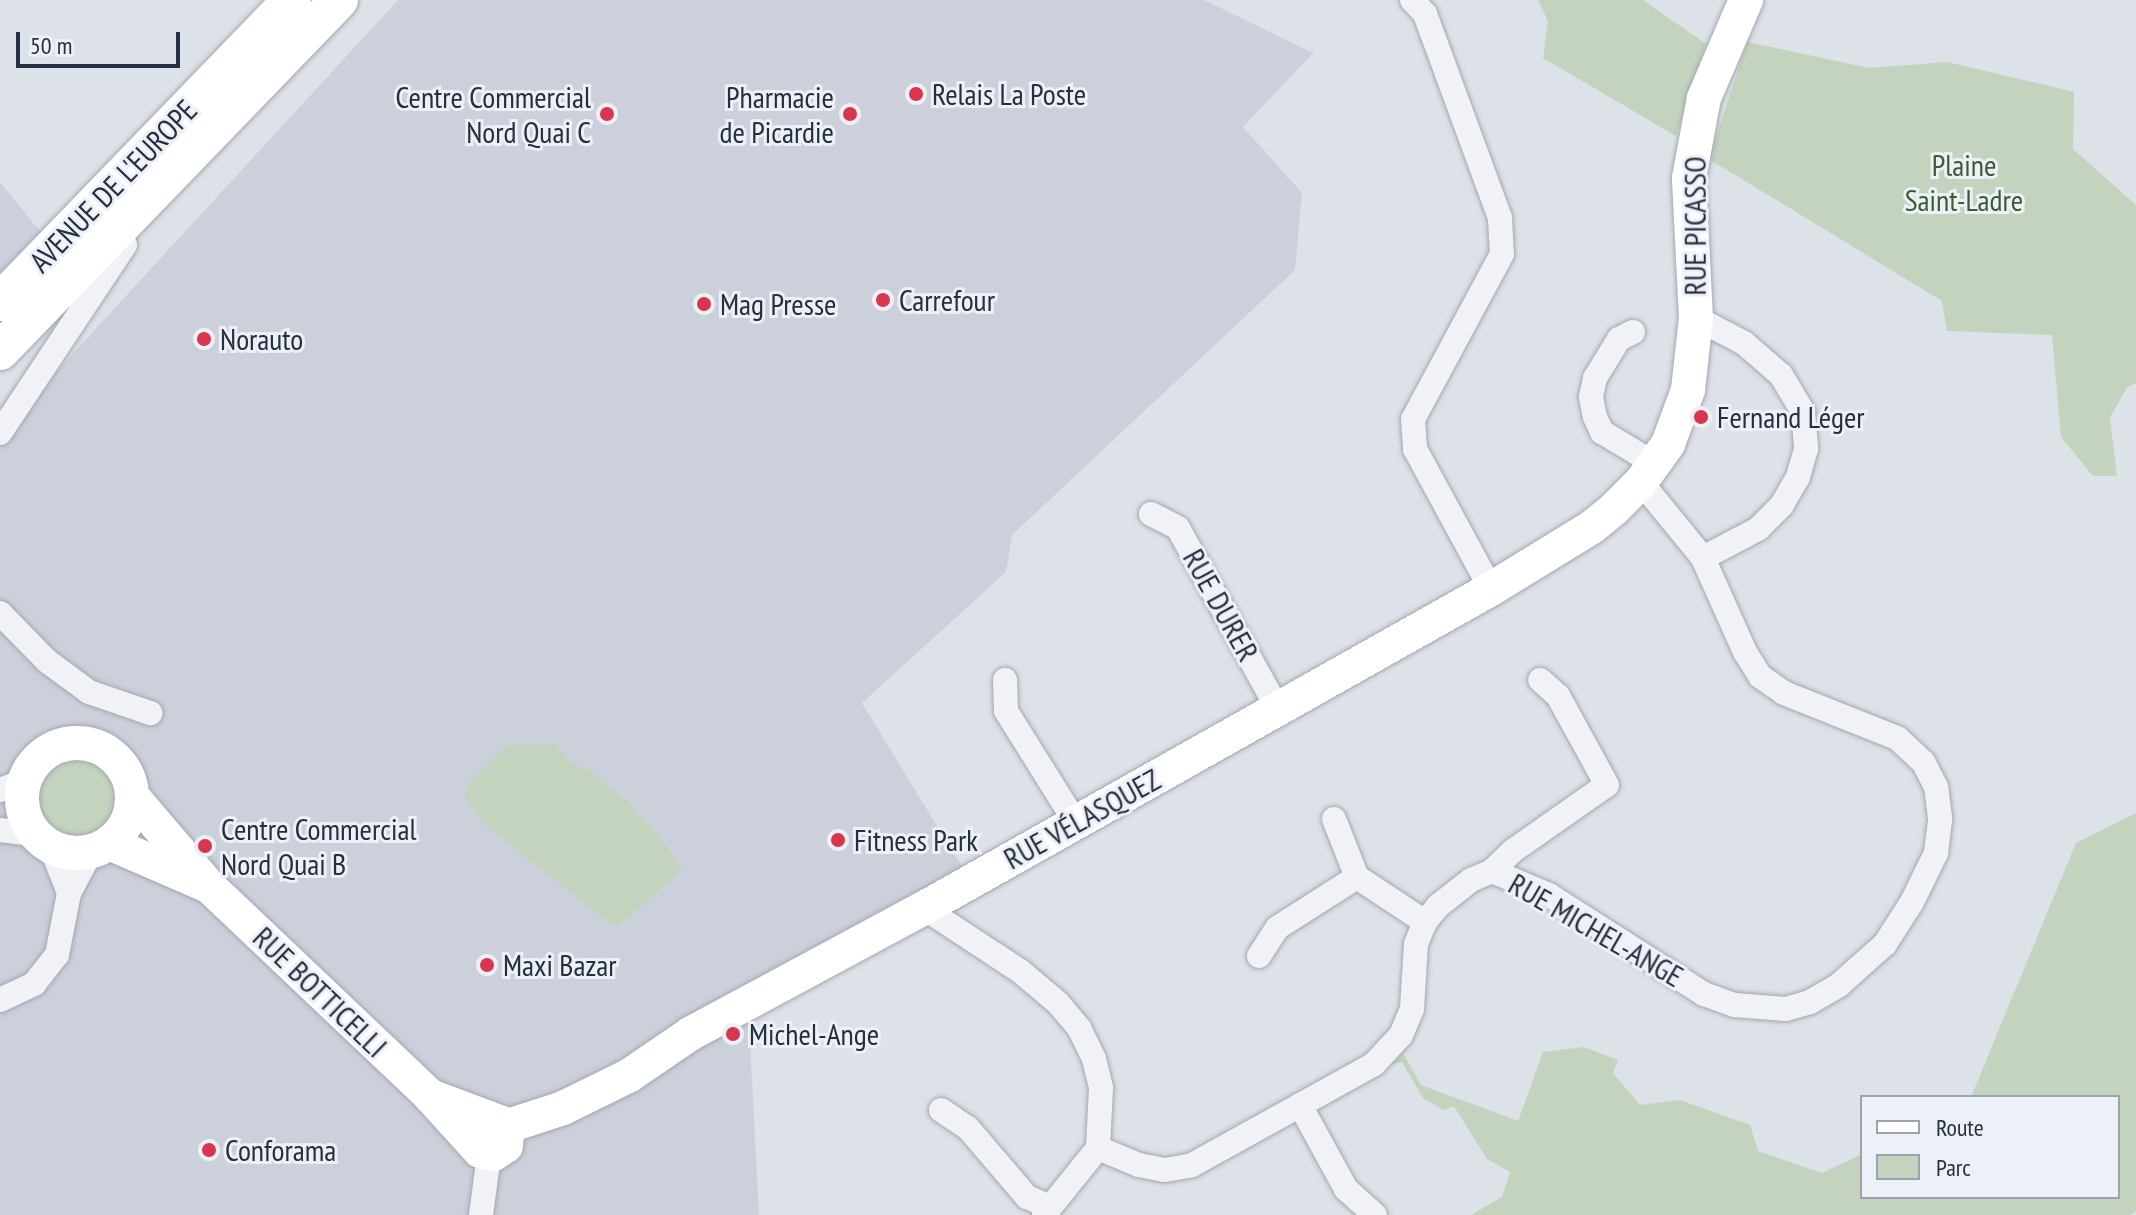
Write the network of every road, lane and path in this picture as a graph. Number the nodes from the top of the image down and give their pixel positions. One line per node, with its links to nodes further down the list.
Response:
1 (292, 0): 6 (main road, AVENUE DE L'EUROPE)
2 (339, 0): 5 (main road, AVENUE DE L'EUROPE)
3 (1412, 0): 14 (street)
4 (1746, 0): 7 (street, RUE PICASSO)
5 (191, 152): 9 (main road, AVENUE DE L'EUROPE); 10 (street, AVENUE DE L'EUROPE)
6 (3, 299)
7 (1696, 318): 11 (street, RUE PICASSO); 13 (street)
8 (1633, 332): 11 (street, RUE MICHEL-ANGE)
9 (0, 351)
10 (0, 433)
11 (1648, 473): 13 (street, RUE MICHEL-ANGE); 14 (street, RUE VÉLASQUEZ)
12 (1151, 514): 18 (street, RUE DURER)
13 (1703, 558): 27 (street, RUE MICHEL-ANGE)
14 (1491, 589): 18 (street, RUE VÉLASQUEZ)
15 (0, 613): 19 (street)
16 (1005, 680): 23 (street)
17 (1540, 680): 27 (street)
18 (1278, 709): 23 (street, RUE VÉLASQUEZ)
19 (150, 713)
20 (12, 785): 21 (street); 25 (street)
21 (133, 797): 26 (street); 29 (street, RUE BOTTICELLI)
22 (1334, 819): 28 (street)
23 (1076, 823): 31 (street, RUE VÉLASQUEZ)
24 (0, 830): 25 (street)
25 (43, 841): 26 (street); 30 (street)
26 (100, 848): 29 (street, RUE BOTTICELLI); 30 (street)
27 (1492, 871): 32 (street, RUE MICHEL-ANGE)
28 (1357, 877): 32 (street); 33 (street)
29 (210, 887): 37 (street, RUE BOTTICELLI)
30 (69, 893): 34 (street)
31 (924, 908): 37 (street, RUE VÉLASQUEZ); 38 (street)
32 (1425, 922): 35 (street)
33 (1259, 956)
34 (0, 1000)
35 (1300, 1105): 38 (street); 41 (street)
36 (941, 1110): 39 (street)
37 (489, 1136): 40 (street)
38 (1098, 1148): 39 (street)
39 (1047, 1211)
40 (481, 1215)
41 (1375, 1215)

